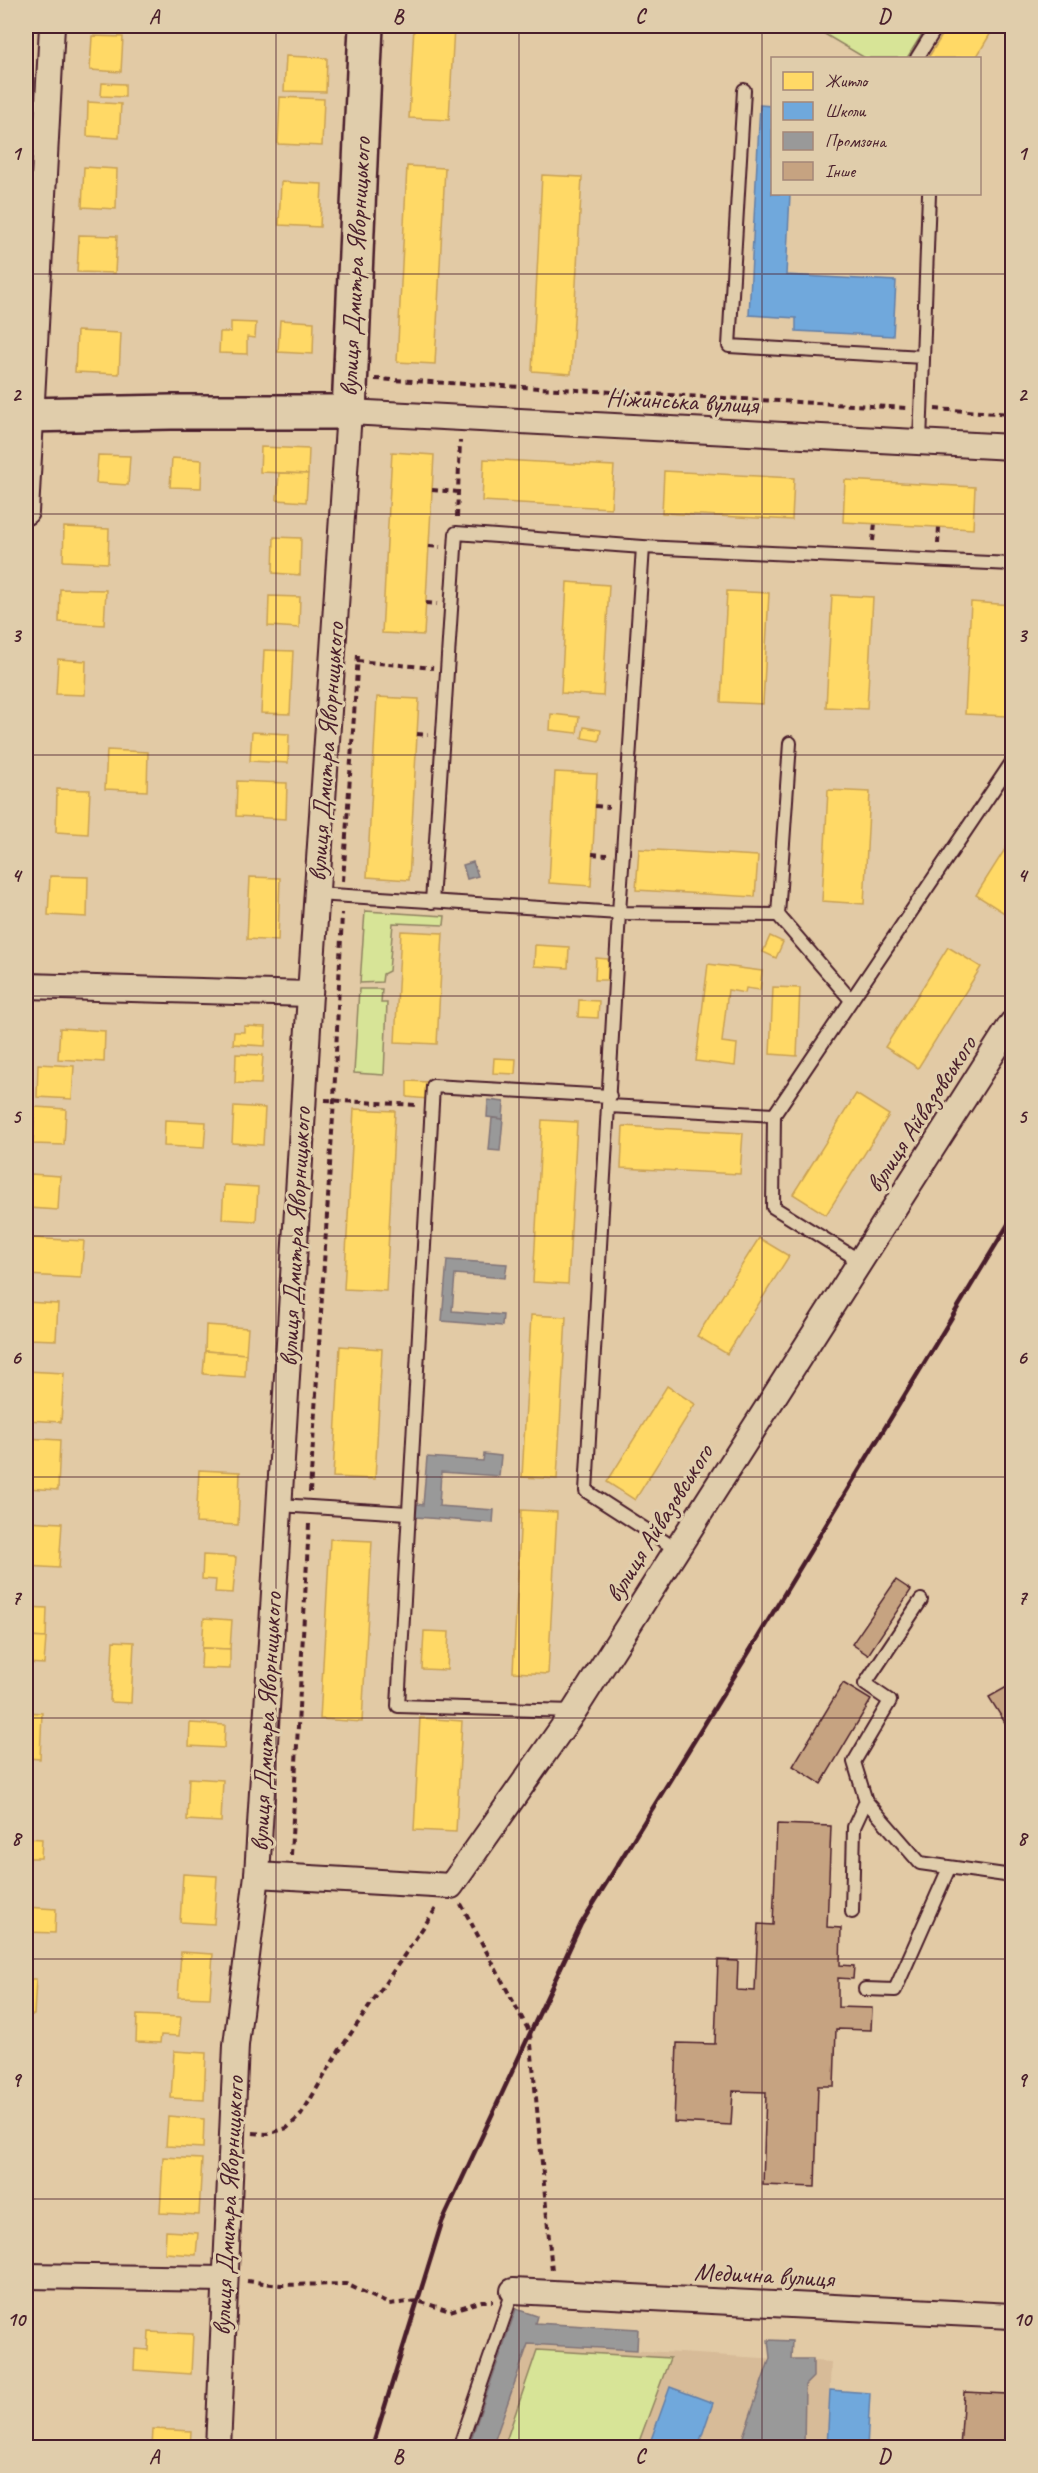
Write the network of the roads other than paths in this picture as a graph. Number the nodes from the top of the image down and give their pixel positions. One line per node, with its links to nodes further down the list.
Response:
1 (52, 26): 9 (street)
2 (366, 26): 8 (street, вулиця Дмитра Яворницького)
3 (937, 26): 4 (lane)
4 (918, 57)
5 (744, 90): 7 (lane)
6 (928, 195): 7 (lane)
7 (923, 357): 10 (lane)
8 (361, 412): 9 (street); 10 (street, Ніжинська вулиця); 17 (street, вулиця Дмитра Яворницького)
9 (28, 415): 12 (street)
10 (920, 442): 11 (street, Ніжинська вулиця)
11 (1012, 447)
12 (26, 512)
13 (643, 547): 14 (lane); 18 (lane); 19 (lane)
14 (1012, 564)
15 (790, 743): 20 (lane)
16 (1012, 762): 23 (lane)
17 (316, 894): 18 (lane); 22 (street, вулиця Дмитра Яворницького)
18 (432, 902): 19 (lane)
19 (619, 913): 20 (lane); 25 (lane)
20 (778, 915): 23 (lane)
21 (26, 986): 22 (street)
22 (310, 994): 28 (street, вулиця Дмитра Яворницького)
23 (851, 1000): 26 (lane)
24 (1012, 1023): 27 (street, вулиця Айвазовського)
25 (610, 1101): 26 (lane); 29 (lane); 30 (lane)
26 (774, 1115): 27 (lane)
27 (860, 1261): 30 (street, вулиця Айвазовського)
28 (279, 1505): 29 (lane); 35 (street, вулиця Дмитра Яворницького)
29 (408, 1513): 32 (lane)
30 (676, 1549): 32 (street, вулиця Айвазовського)
31 (921, 1600): 33 (lane)
32 (574, 1712): 35 (street, вулиця Айвазовського)
33 (866, 1801): 34 (lane); 37 (lane)
34 (949, 1868): 36 (lane); 38 (lane)
35 (257, 1875): 40 (street, вулиця Дмитра Яворницького)
36 (1012, 1876)
37 (852, 1912)
38 (865, 1989)
39 (26, 2276): 40 (street)
40 (225, 2279): 43 (street, вулиця Дмитра Яворницького)
41 (511, 2296): 42 (street, Медична вулиця); 44 (lane)
42 (1012, 2316)
43 (218, 2448)
44 (459, 2448)

